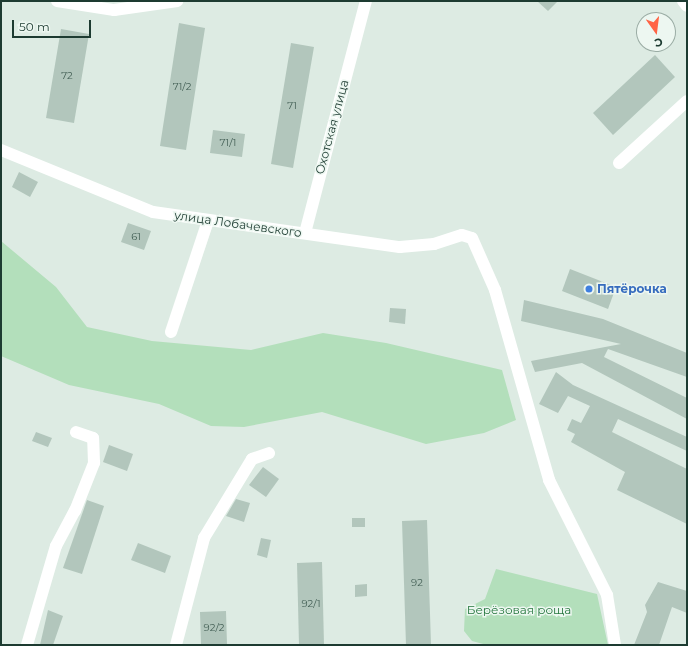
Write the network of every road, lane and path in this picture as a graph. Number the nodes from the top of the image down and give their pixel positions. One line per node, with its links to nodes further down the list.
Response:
1 (57, 1): 2 (street)
2 (177, 1)
3 (366, 1): 10 (street, Охотская улица)
4 (682, 1): 5 (street)
5 (687, 6)
6 (687, 101): 8 (street)
7 (1, 150): 9 (street, улица Лобачевского)
8 (619, 163)
9 (208, 221): 10 (street, улица Лобачевского); 11 (street)
10 (305, 233): 16 (street, улица Лобачевского)
11 (171, 332)
12 (76, 432): 14 (street)
13 (269, 452): 15 (street)
14 (27, 645)
15 (176, 645)
16 (615, 645)

